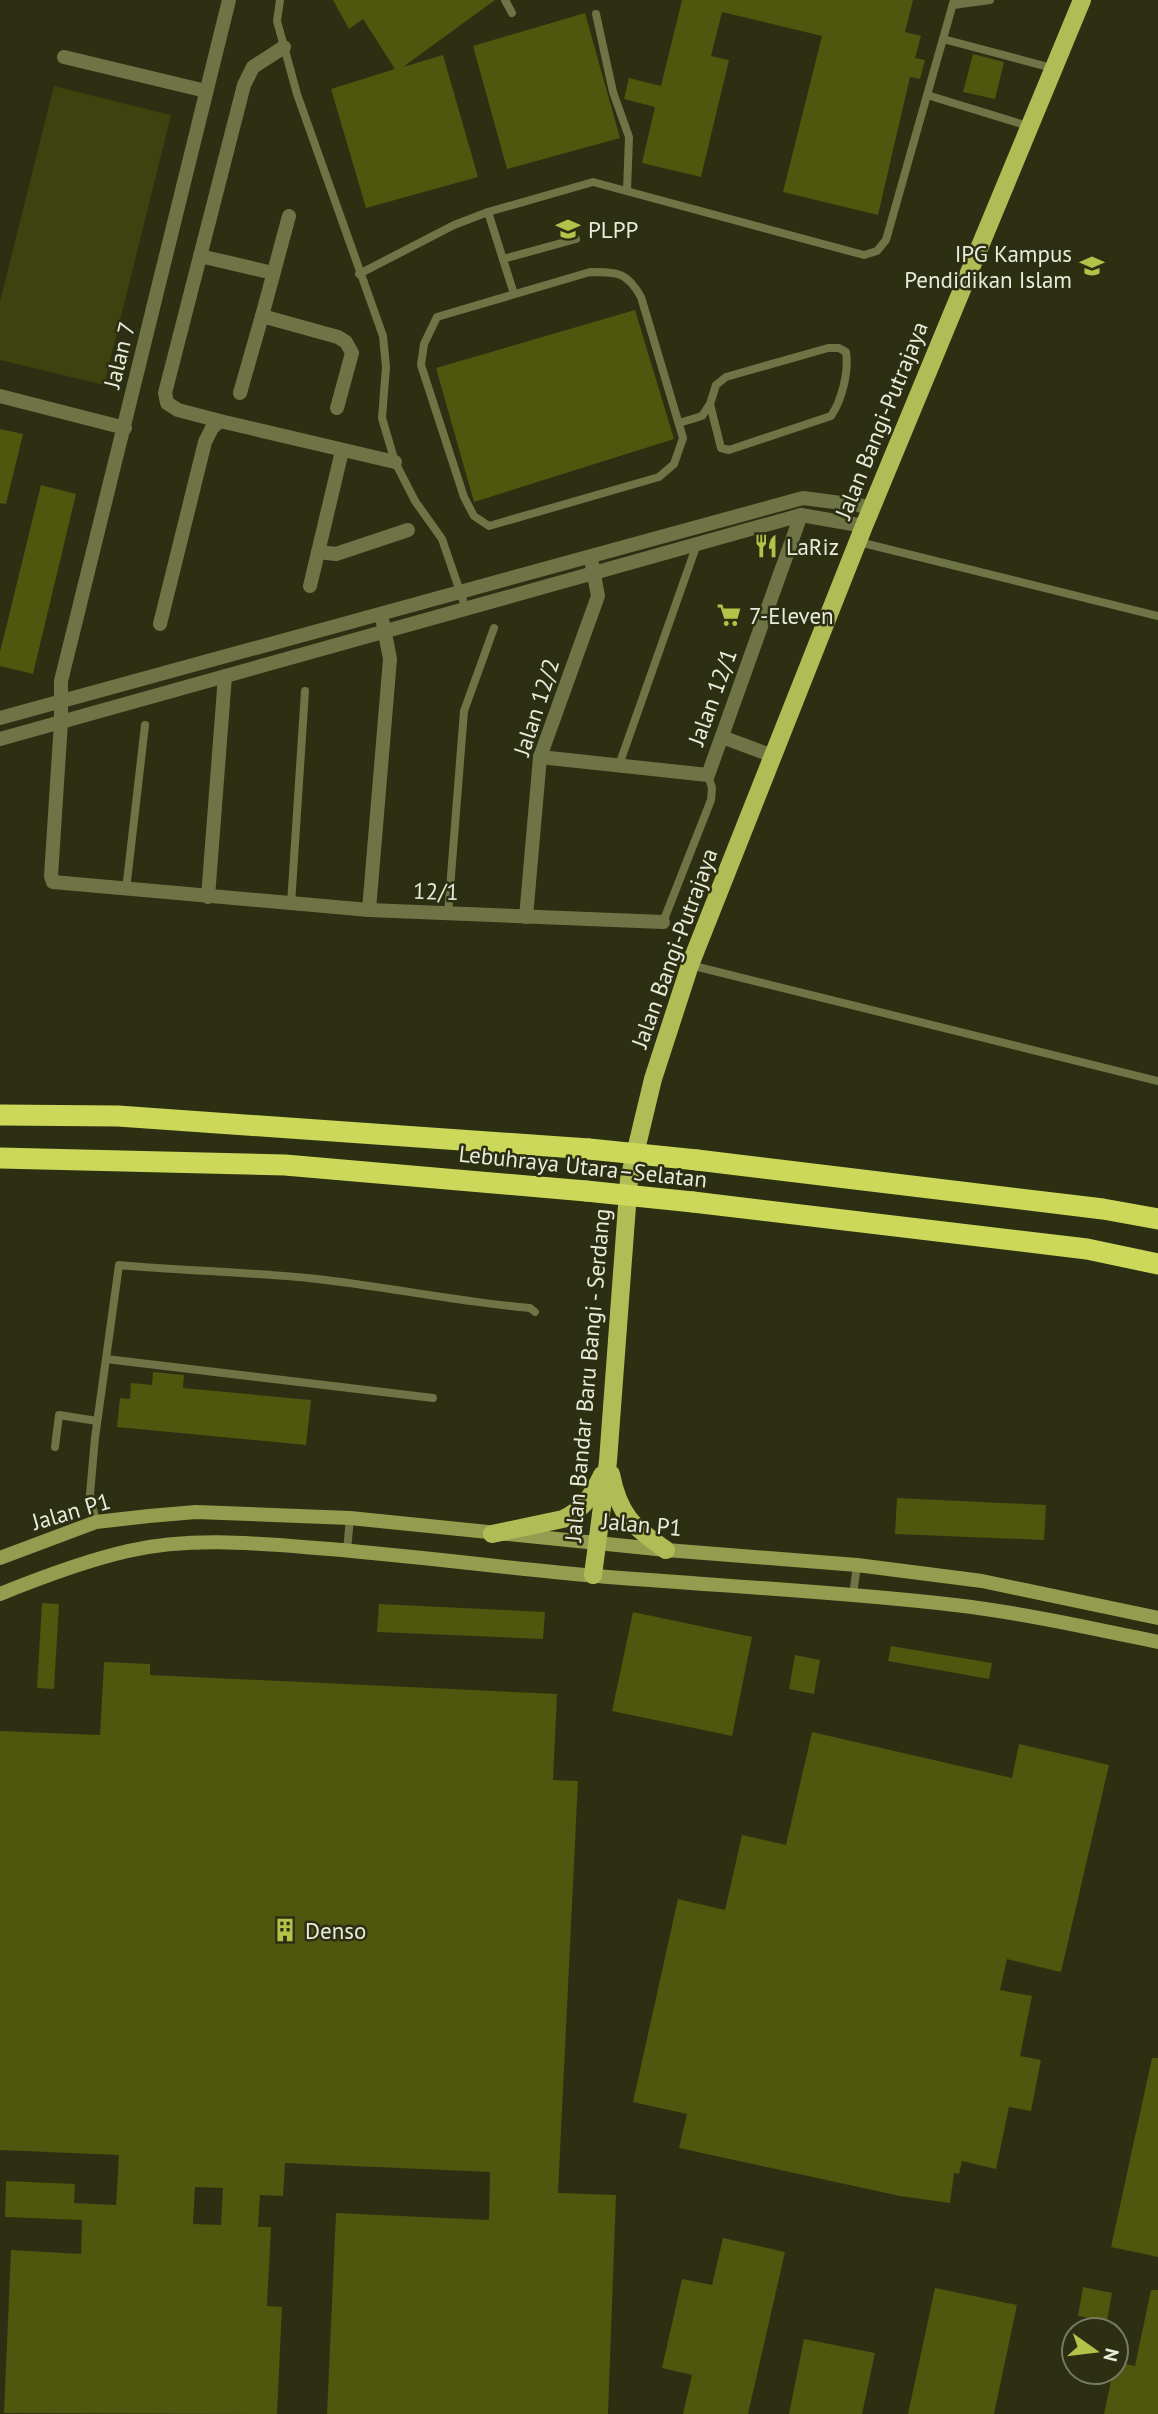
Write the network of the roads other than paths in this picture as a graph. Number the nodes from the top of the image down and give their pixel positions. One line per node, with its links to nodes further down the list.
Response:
1 (229, 0): 13 (street, Jalan 7)
2 (280, 0): 10 (lane)
3 (505, 0): 7 (lane)
4 (990, 0): 6 (lane)
5 (1082, 0): 12 (main road, Jalan Bangi-Putrajaya)
6 (953, 2): 9 (lane)
7 (512, 13)
8 (596, 14): 16 (lane)
9 (943, 39): 12 (lane); 14 (lane)
10 (284, 47): 20 (street); 23 (lane)
11 (64, 57): 13 (street)
12 (1052, 68): 15 (main road, Jalan Bangi-Putrajaya)
13 (206, 91): 32 (street, Jalan 7)
14 (927, 95): 15 (lane); 16 (lane)
15 (1028, 126): 35 (main road, Jalan Bangi-Putrajaya)
16 (627, 191): 17 (lane)
17 (488, 212): 21 (lane); 23 (lane)
18 (289, 216): 22 (street)
19 (576, 239): 21 (lane)
20 (200, 256): 22 (street); 30 (street)
21 (503, 259): 24 (lane)
22 (273, 273): 25 (street)
23 (359, 274): 34 (lane)
24 (514, 294): 31 (lane); 31 (lane)
25 (262, 316): 26 (street); 29 (street)
26 (240, 393)
27 (0, 396): 32 (street)
28 (710, 404): 28 (lane); 31 (lane)
29 (337, 408)
30 (220, 421): 33 (street); 48 (street)
31 (679, 423)
32 (125, 428): 53 (street, Jalan 7)
33 (342, 451): 34 (street); 40 (street)
34 (395, 463): 44 (lane)
35 (872, 507): 38 (main road, Jalan Bangi-Putrajaya); 41 (street)
36 (801, 515): 38 (street); 39 (street); 57 (street, Jalan 12/1)
37 (408, 530): 40 (street)
38 (861, 534): 47 (lane); 59 (main road, Jalan Bangi-Putrajaya)
39 (697, 544): 42 (street); 61 (lane)
40 (318, 552): 43 (street)
41 (590, 556): 42 (street, Jalan 12/2); 44 (street)
42 (594, 573): 45 (street); 60 (street, Jalan 12/2)
43 (310, 586)
44 (460, 592): 45 (lane); 46 (street)
45 (466, 609): 50 (street)
46 (381, 613): 50 (street); 53 (street)
47 (1158, 616)
48 (160, 624)
49 (494, 628): 67 (lane)
50 (385, 632): 51 (street); 66 (street)
51 (225, 676): 55 (street); 64 (street)
52 (305, 691): 65 (lane)
53 (60, 701): 54 (street); 55 (street, Jalan 7)
54 (0, 718)
55 (61, 722): 58 (street); 63 (street, Jalan 7)
56 (145, 725): 63 (lane)
57 (722, 737): 59 (street); 62 (street, Jalan 12/1)
58 (0, 739)
59 (773, 756): 70 (main road, Jalan Bangi-Putrajaya)
60 (540, 757): 61 (street); 68 (street, Jalan 12/2)
61 (619, 765): 62 (street)
62 (708, 775): 69 (lane)
63 (126, 890): 64 (street, 12/1)
64 (208, 897): 65 (street, 12/1)
65 (291, 904): 66 (street, 12/1)
66 (369, 911): 67 (street, 12/1)
67 (448, 914): 68 (street, 12/1)
68 (526, 917): 69 (street, 12/1)
69 (663, 922)
70 (690, 965): 71 (lane); 74 (main road, Jalan Bangi-Putrajaya)
71 (1158, 1081)
72 (0, 1115): 75 (highway, Lebuhraya Utara–Selatan, bridge)
73 (0, 1158): 76 (highway, Lebuhraya Utara–Selatan, bridge)
74 (629, 1179): 82 (main road, Jalan Bandar Baru Bangi - Serdang)
75 (1158, 1219)
76 (1158, 1264)
77 (535, 1312): 78 (lane)
78 (106, 1359): 79 (lane); 80 (lane)
79 (433, 1398)
80 (97, 1421): 81 (lane); 84 (lane)
81 (55, 1447)
82 (608, 1461): 85 (main road); 86 (main road, Jalan Bandar Baru Bangi - Serdang); 88 (main road)
83 (350, 1518): 84 (main road, Jalan P1); 85 (main road, Jalan P1); 87 (lane)
84 (96, 1522): 89 (main road, Jalan P1)
85 (492, 1534): 86 (main road, Jalan P1)
86 (597, 1543): 88 (main road, Jalan P1); 91 (main road, Jalan Bandar Baru Bangi - Serdang)
87 (347, 1550): 91 (main road); 92 (main road)
88 (666, 1550): 90 (main road, Jalan P1)
89 (0, 1558)
90 (857, 1565): 93 (lane); 94 (main road, Jalan P1)
91 (593, 1576): 93 (main road)
92 (0, 1594)
93 (853, 1595): 95 (main road)
94 (1158, 1618)
95 (1158, 1642)

